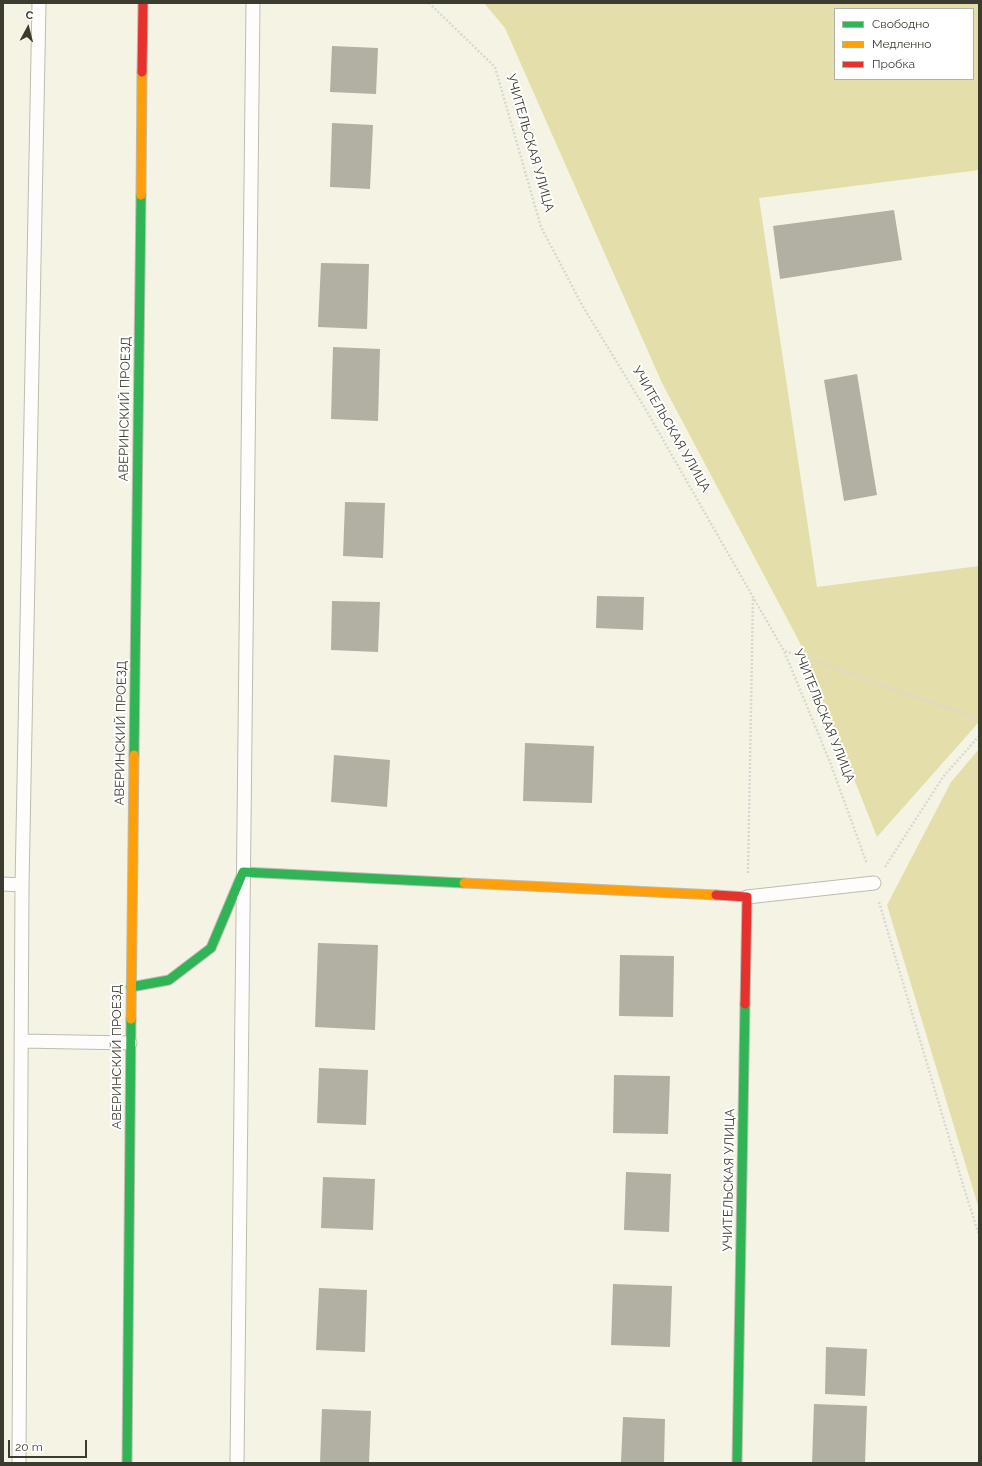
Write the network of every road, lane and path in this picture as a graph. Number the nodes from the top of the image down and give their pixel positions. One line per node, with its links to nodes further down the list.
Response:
1 (38, 3): 12 (lane)
2 (143, 3): 14 (street, АВЕРИНСКИЙ ПРОЕЗД)
3 (253, 3): 9 (lane)
4 (429, 3): 5 (path, УЧИТЕЛЬСКАЯ УЛИЦА)
5 (754, 597): 6 (path, УЧИТЕЛЬСКАЯ УЛИЦА); 13 (path)
6 (784, 651): 7 (path); 10 (path, УЧИТЕЛЬСКАЯ УЛИЦА)
7 (979, 719)
8 (979, 736): 10 (path)
9 (242, 872): 13 (street); 14 (street); 20 (lane)
10 (874, 883): 13 (lane); 17 (path, УЧИТЕЛЬСКАЯ УЛИЦА)
11 (3, 884): 12 (lane)
12 (22, 885): 15 (lane)
13 (747, 897): 21 (street, УЧИТЕЛЬСКАЯ УЛИЦА)
14 (131, 987): 16 (street, АВЕРИНСКИЙ ПРОЕЗД)
15 (21, 1041): 16 (lane); 18 (lane)
16 (130, 1043): 19 (street, АВЕРИНСКИЙ ПРОЕЗД)
17 (979, 1235)
18 (18, 1463)
19 (127, 1463)
20 (237, 1463)
21 (737, 1463)

